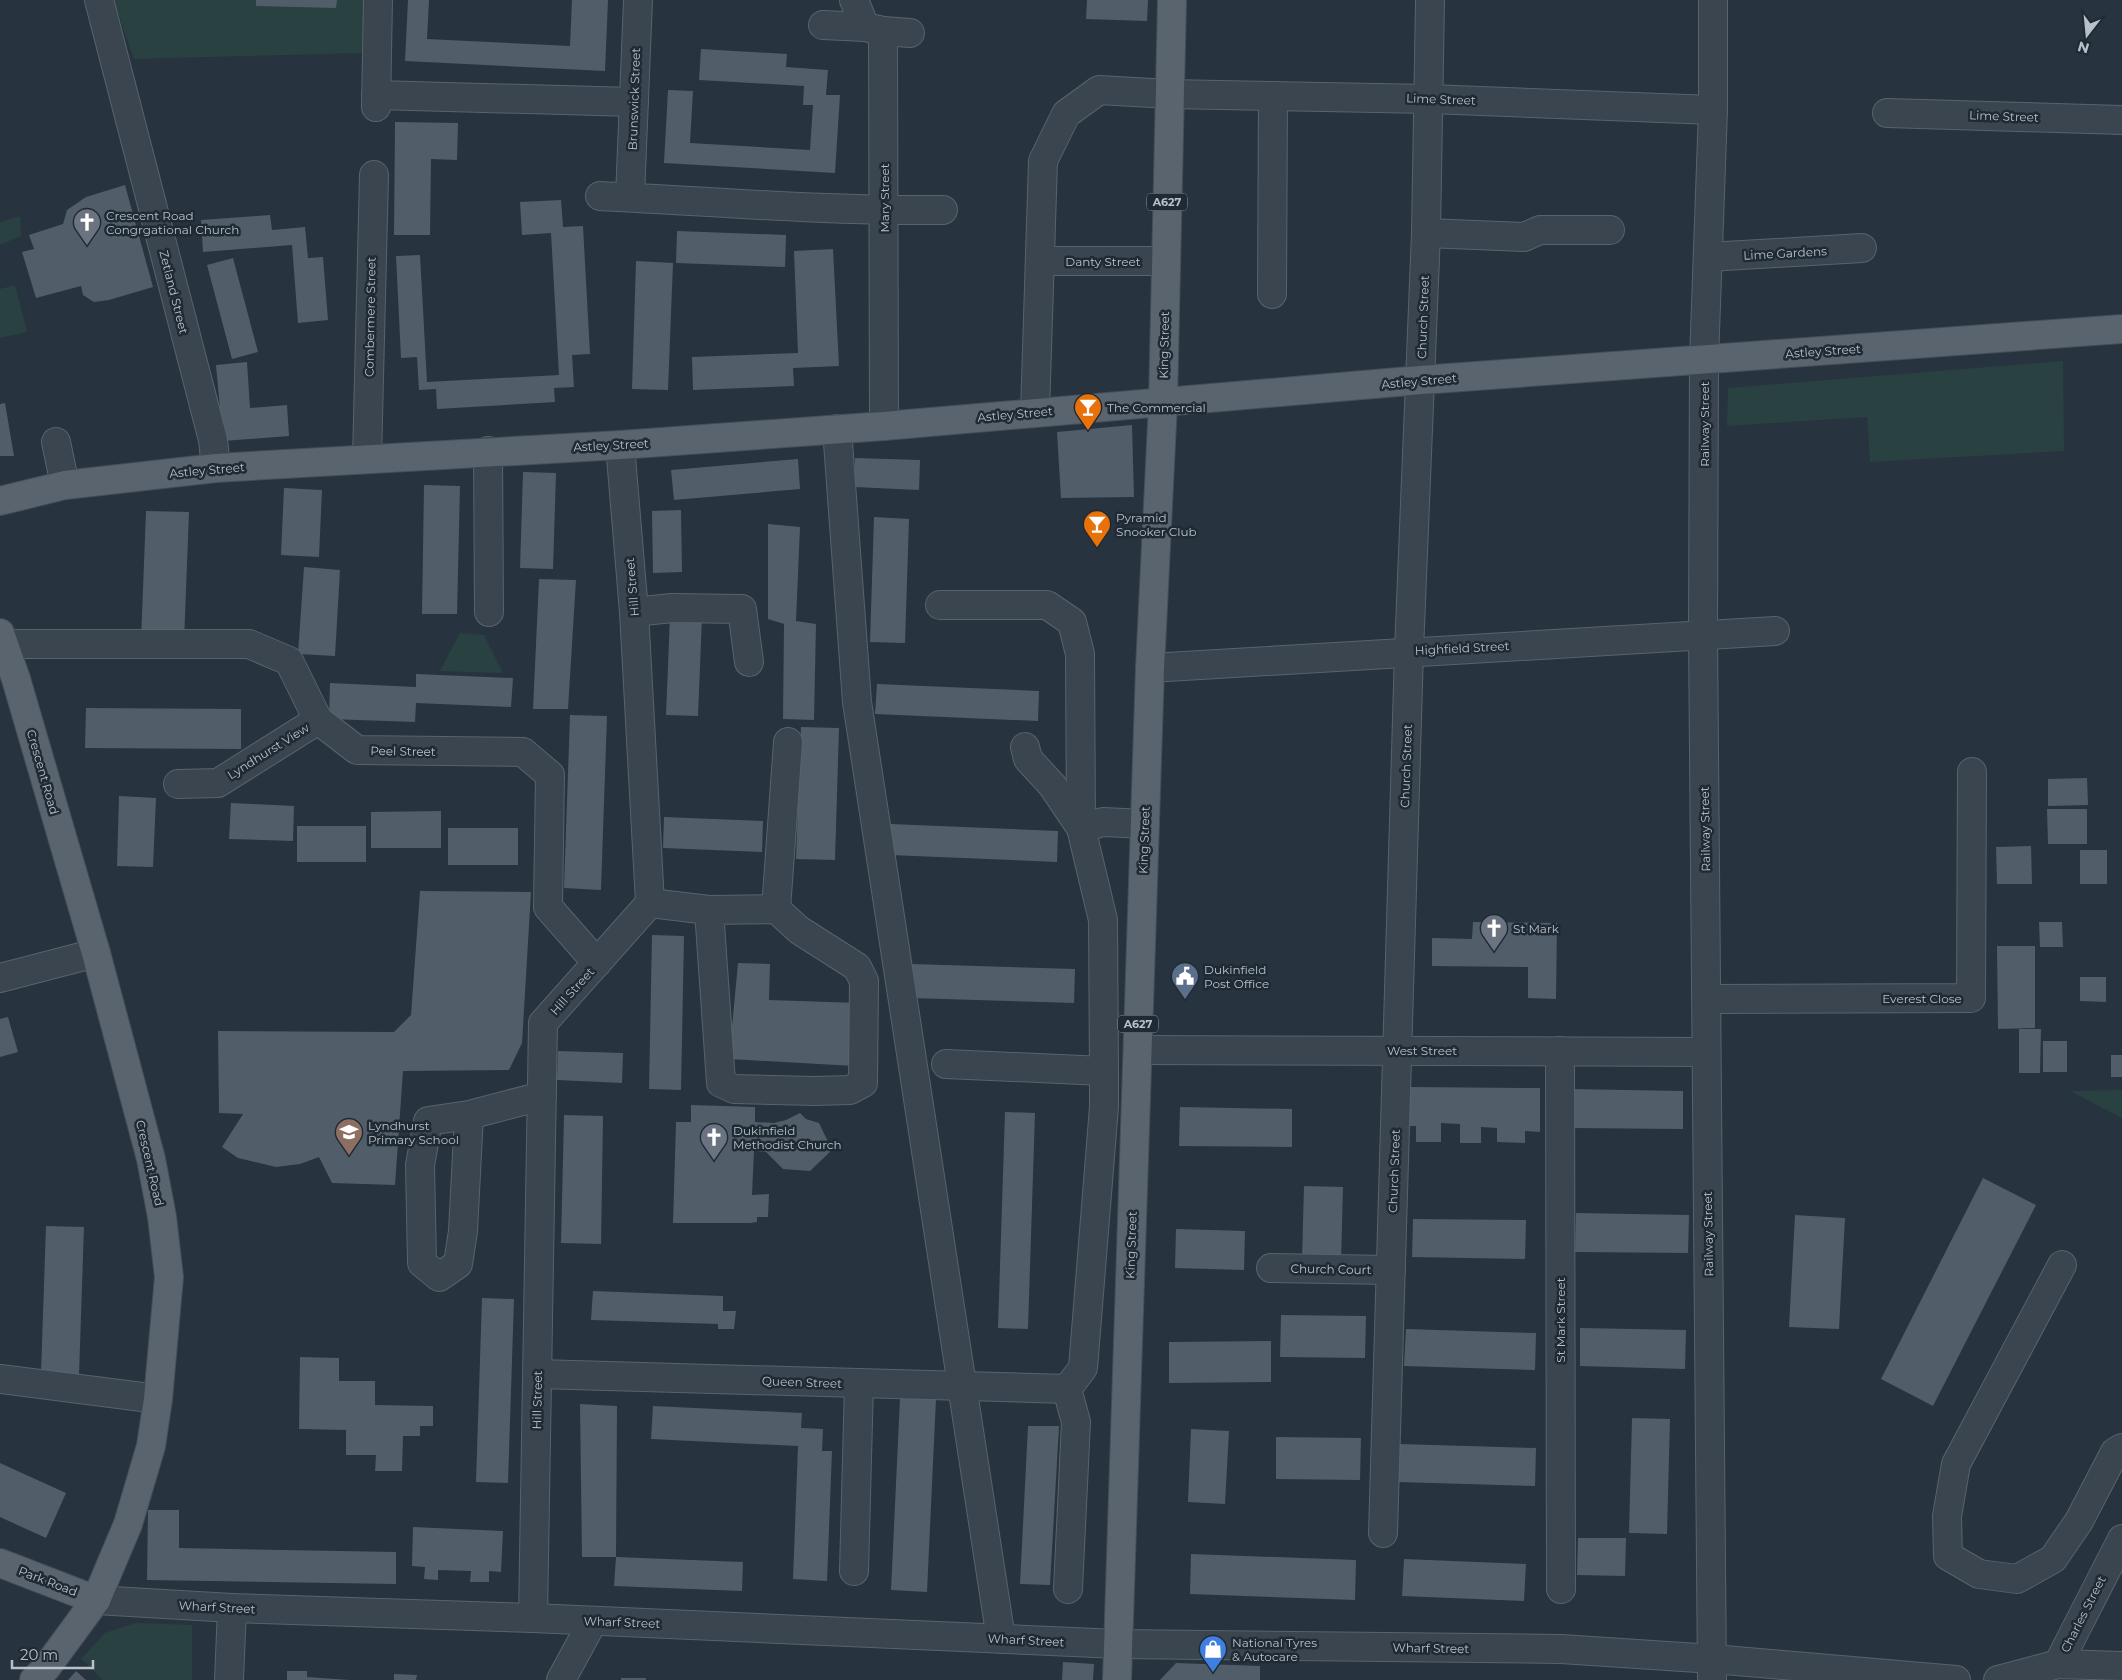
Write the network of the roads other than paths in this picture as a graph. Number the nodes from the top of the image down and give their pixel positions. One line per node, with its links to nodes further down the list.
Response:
1 (99, 0): 41 (street, Zetland Street)
2 (378, 0): 14 (street)
3 (638, 0): 14 (street, Brunswick Street)
4 (854, 0): 9 (street)
5 (1172, 0): 11 (main road, King Street / A627)
6 (1430, 0): 13 (street, Church Street)
7 (1713, 0): 15 (street, Railway Street)
8 (823, 25): 9 (street)
9 (874, 29): 10 (street); 21 (street, Mary Street)
10 (910, 33)
11 (1169, 94): 12 (street, Lime Street); 27 (street, Lime Street); 28 (main road, King Street / A627)
12 (1274, 96): 13 (street, Lime Street); 29 (street)
13 (1429, 98): 15 (street, Lime Street); 24 (street, Church Street)
14 (634, 102): 20 (street, Brunswick Street)
15 (1712, 110): 26 (street, Railway Street)
16 (1887, 113): 17 (street, Lime Street)
17 (2122, 120)
18 (374, 175): 40 (street, Combermere Street)
19 (600, 196): 20 (street)
20 (630, 197): 21 (street)
21 (885, 210): 22 (street); 35 (street, Mary Street)
22 (943, 210)
23 (1610, 230): 24 (street)
24 (1426, 233): 32 (street, Church Street)
25 (1862, 248): 26 (street, Lime Gardens)
26 (1708, 257): 31 (street, Railway Street)
27 (1040, 261): 28 (street, Danty Street); 34 (street, Lime Street)
28 (1166, 261): 33 (main road, King Street / A627)
29 (1272, 294)
30 (2122, 329): 31 (main road, Astley Street)
31 (1704, 360): 32 (main road, Astley Street); 48 (street, Railway Street)
32 (1421, 380): 33 (main road, Astley Street); 50 (street, Church Street)
33 (1163, 403): 34 (main road, Astley Street); 52 (main road, King Street / A627)
34 (1035, 412): 35 (main road, Astley Street)
35 (884, 426): 36 (main road, Astley Street)
36 (837, 429): 38 (main road, Astley Street); 82 (street)
37 (56, 442): 42 (street)
38 (620, 445): 39 (main road, Astley Street); 46 (street, Hill Street)
39 (488, 451): 40 (main road, Astley Street); 45 (street)
40 (367, 459): 41 (main road, Astley Street)
41 (216, 468): 42 (main road, Astley Street)
42 (65, 485): 43 (main road, Astley Street)
43 (0, 501)
44 (940, 604): 60 (street)
45 (488, 612)
46 (634, 612): 51 (street); 61 (street, Hill Street)
47 (1775, 631): 48 (street, Highfield Street)
48 (1702, 635): 50 (street, Highfield Street); 67 (street, Railway Street)
49 (2, 638): 53 (main road, Crescent Road); 54 (street, Peel Street)
50 (1409, 652): 52 (street, Highfield Street); 68 (street, Church Street)
51 (749, 662)
52 (1150, 668): 59 (main road, King Street / A627)
53 (8, 680): 64 (main road, Crescent Road)
54 (318, 720): 58 (street, Lyndhurst View); 65 (street, Peel Street)
55 (788, 742): 62 (street)
56 (1025, 746): 60 (street)
57 (1972, 772): 67 (street, Everest Close)
58 (178, 784)
59 (1145, 824): 60 (street); 69 (main road, King Street / A627)
60 (1081, 828): 73 (street)
61 (650, 903): 63 (street); 65 (street, Hill Street)
62 (776, 908): 63 (street); 63 (street)
63 (709, 910)
64 (96, 953): 66 (street); 84 (main road, Crescent Road)
65 (597, 963): 74 (street, Hill Street)
66 (0, 978)
67 (1707, 999): 71 (street, Railway Street)
68 (1397, 1049): 69 (street, West Street); 70 (street, West Street); 78 (street, Church Street)
69 (1138, 1050): 97 (main road, King Street / A627)
70 (1560, 1051): 71 (street, West Street); 91 (street, St Mark Street)
71 (1706, 1052): 100 (street, Railway Street)
72 (946, 1064): 73 (street)
73 (1104, 1071): 83 (street)
74 (542, 1096): 75 (street); 79 (street, Hill Street)
75 (468, 1115): 75 (street)
76 (2062, 1265): 85 (street)
77 (1271, 1268): 78 (street, Church Court)
78 (1391, 1270): 86 (street, Church Street)
79 (538, 1374): 81 (street, Queen Street); 94 (street, Hill Street)
80 (0, 1379): 84 (street)
81 (859, 1384): 82 (street, Queen Street); 89 (street)
82 (963, 1387): 83 (street, Queen Street); 96 (street)
83 (1067, 1390): 90 (street)
84 (158, 1399): 92 (main road, Crescent Road)
85 (2122, 1448)
86 (1383, 1532)
87 (2122, 1539): 98 (street, Charles Street)
88 (0, 1563): 92 (main road, Park Road)
89 (854, 1571)
90 (1068, 1589)
91 (1561, 1589)
92 (96, 1600): 93 (street, Wharf Street); 101 (main road, Crescent Road)
93 (232, 1608): 94 (street, Wharf Street); 102 (street)
94 (533, 1618): 95 (street, Wharf Street)
95 (593, 1621): 96 (street, Wharf Street); 103 (street)
96 (1001, 1638): 97 (street, Wharf Street)
97 (1118, 1644): 100 (street, Wharf Street); 104 (main road, King Street / A627)
98 (2058, 1664): 99 (street); 106 (street)
99 (2122, 1666)
100 (1712, 1669): 105 (street, Wharf Street)
101 (34, 1680)
102 (229, 1680)
103 (561, 1680)
104 (1117, 1680)
105 (1956, 1680)
106 (1998, 1680)

